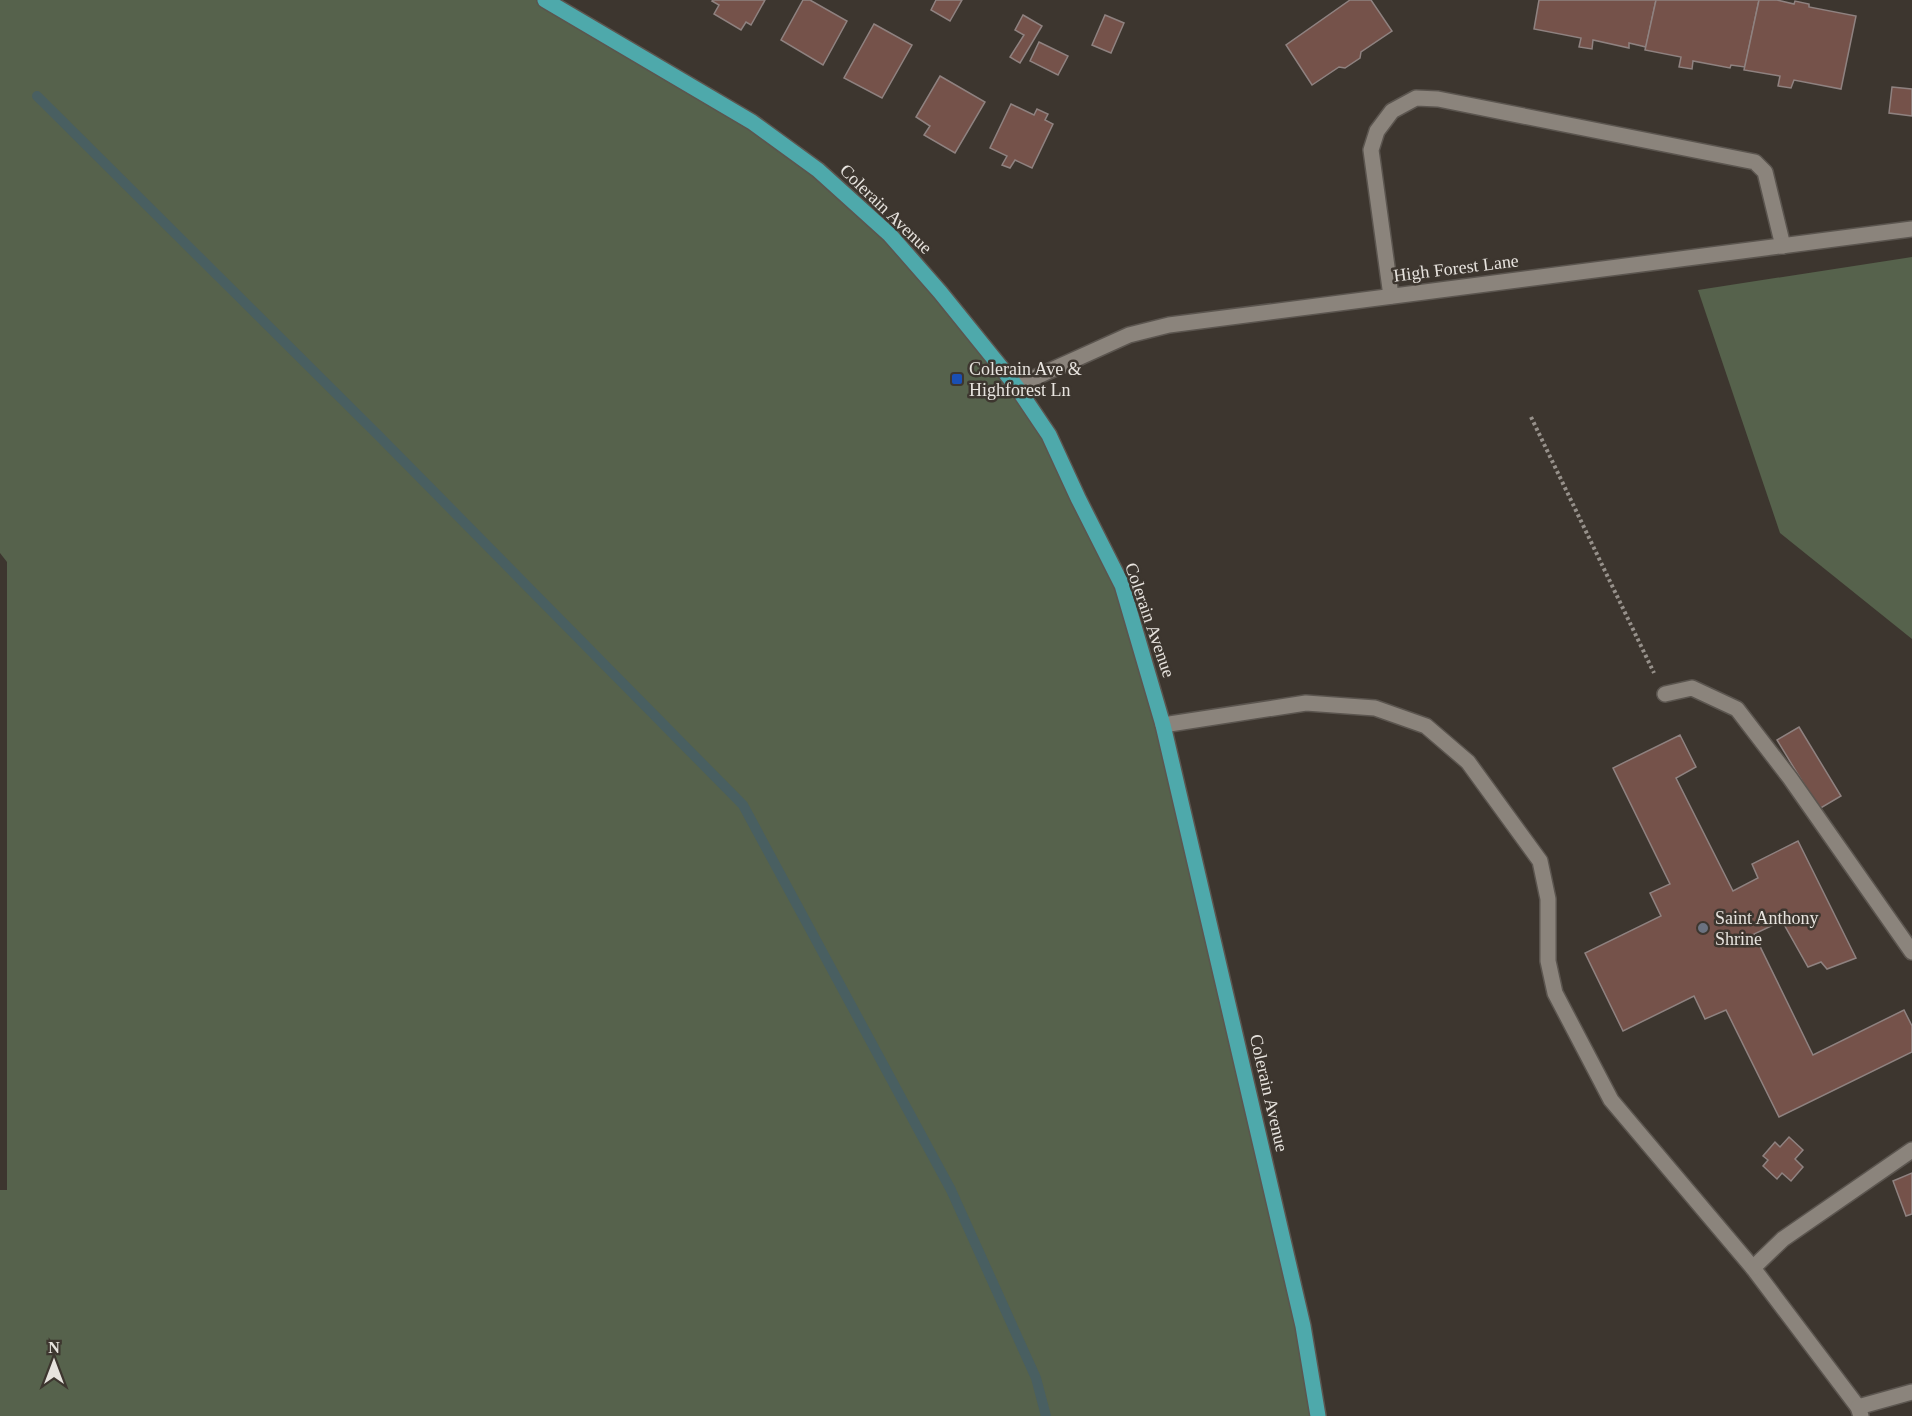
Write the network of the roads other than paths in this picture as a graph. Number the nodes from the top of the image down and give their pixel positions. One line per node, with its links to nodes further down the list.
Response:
1 (544, 0): 5 (main road, Colerain Avenue)
2 (1912, 229): 3 (street, High Forest Lane)
3 (1783, 246): 4 (street, High Forest Lane); 4 (street)
4 (1391, 296): 5 (street, High Forest Lane)
5 (1016, 386): 7 (main road, Colerain Avenue)
6 (1665, 694): 8 (street)
7 (1163, 725): 10 (street); 13 (main road, Colerain Avenue)
8 (1912, 952)
9 (1912, 1150): 10 (street)
10 (1753, 1268): 12 (street)
11 (1912, 1392): 12 (street)
12 (1859, 1411)
13 (1318, 1416)

